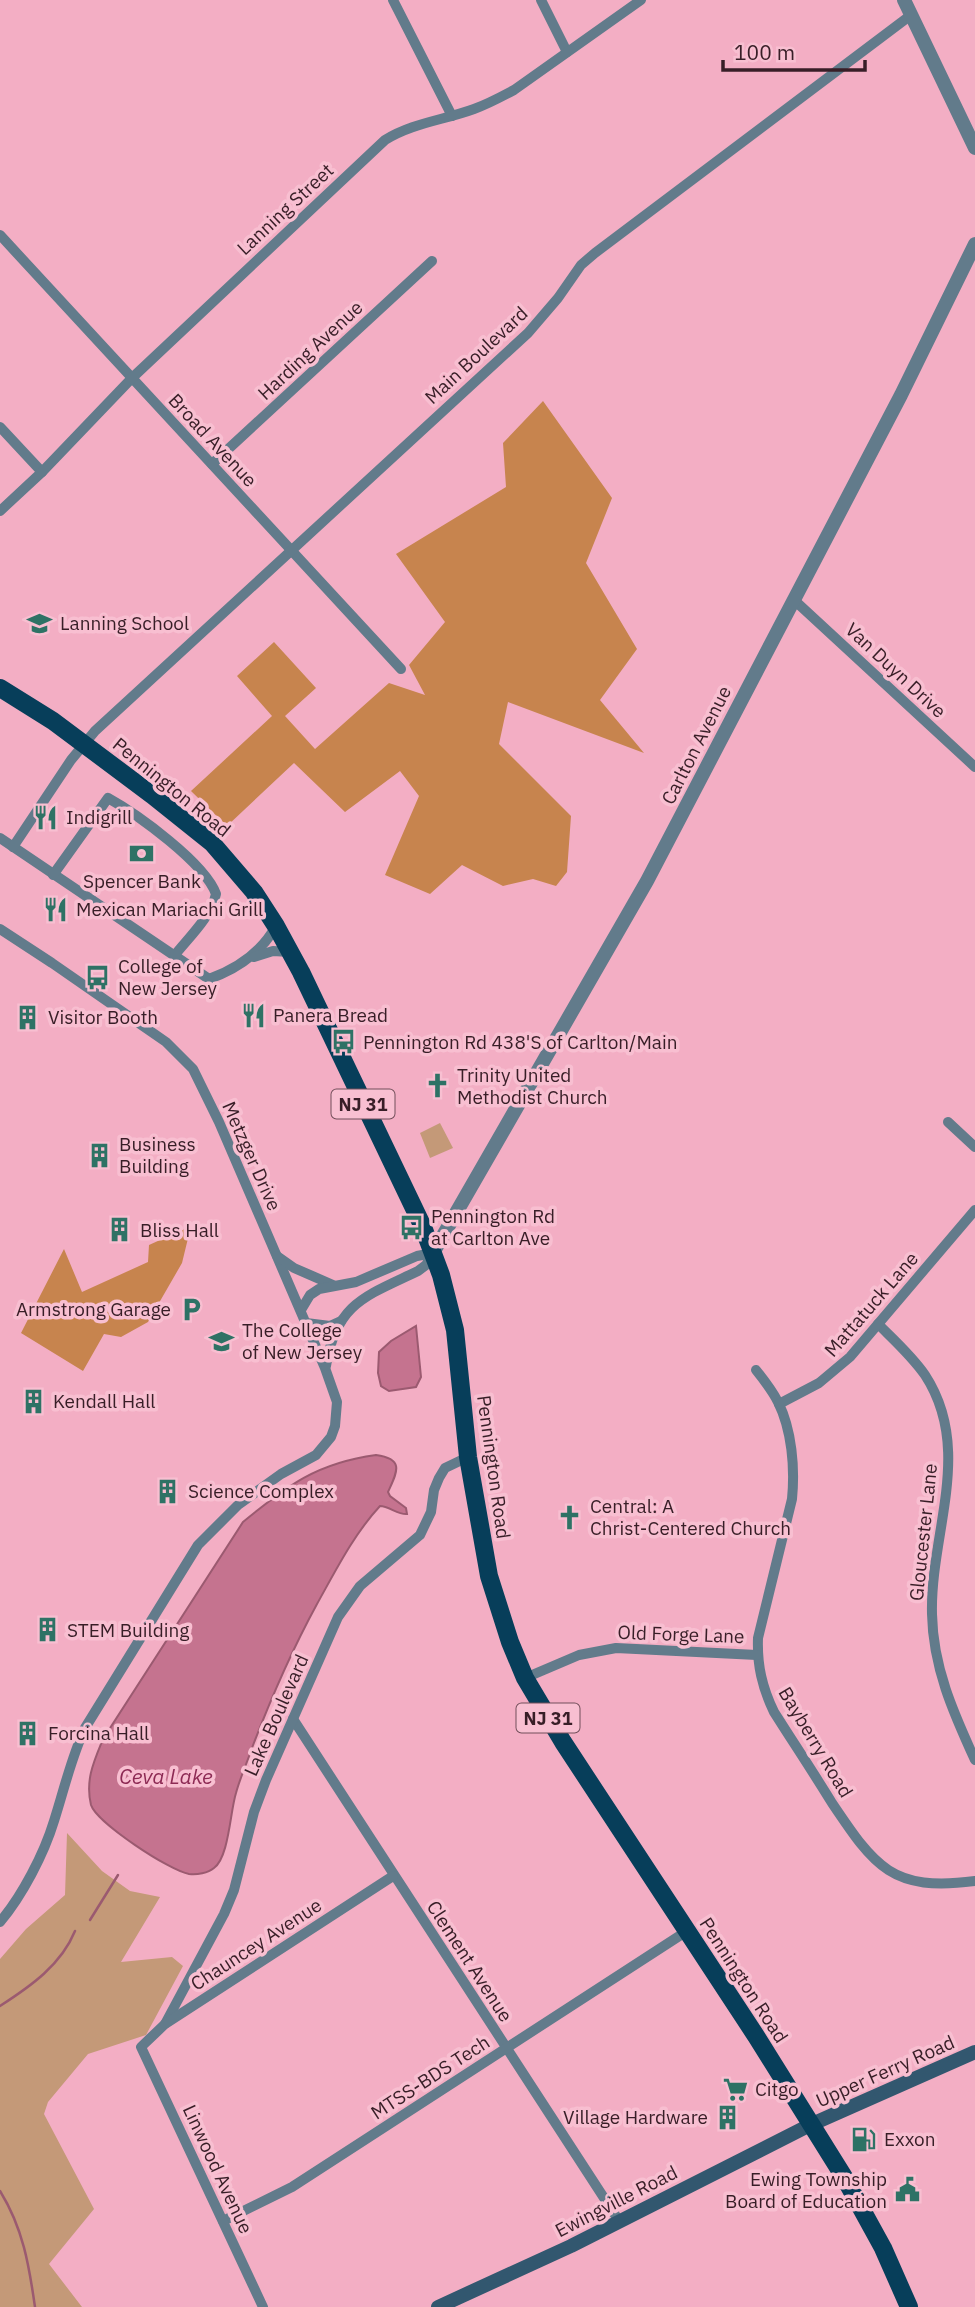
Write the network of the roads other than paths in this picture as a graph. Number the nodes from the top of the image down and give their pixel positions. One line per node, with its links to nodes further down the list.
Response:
1 (393, 0): 7 (street)
2 (541, 0): 6 (street)
3 (641, 0): 6 (street, Lanning Street)
4 (904, 0): 5 (street)
5 (911, 15): 8 (street); 17 (street, Main Boulevard)
6 (567, 52): 7 (street, Lanning Street)
7 (452, 116): 12 (street, Lanning Street)
8 (975, 148)
9 (0, 235): 12 (street, Broad Avenue)
10 (975, 244): 18 (street, Carlton Avenue)
11 (432, 261): 14 (street, Harding Avenue)
12 (132, 378): 14 (street, Broad Avenue); 15 (street, Lanning Street)
13 (0, 427): 15 (street)
14 (212, 464): 17 (street, Broad Avenue)
15 (41, 472): 16 (street, Lanning Street)
16 (0, 511)
17 (290, 550): 19 (street, Broad Avenue); 21 (street, Main Boulevard)
18 (793, 599): 22 (street, Van Duyn Drive); 34 (street, Carlton Avenue)
19 (401, 669)
20 (0, 688): 21 (main road, Pennington Road / NJ 31)
21 (82, 744): 24 (street, Main Boulevard); 26 (main road, Pennington Road / NJ 31)
22 (975, 767)
23 (0, 838): 24 (street)
24 (13, 847): 25 (street)
25 (53, 875): 29 (street); 29 (street)
26 (276, 926): 28 (main road, Pennington Road / NJ 31); 30 (street)
27 (0, 929): 35 (street, Metzger Drive)
28 (290, 952): 30 (street); 34 (main road, Pennington Road / NJ 31)
29 (174, 956): 30 (street)
30 (248, 959)
31 (948, 1122): 32 (street)
32 (975, 1147)
33 (975, 1210): 40 (street, Mattatuck Lane)
34 (433, 1253): 36 (street); 38 (street); 44 (main road, Pennington Road / NJ 31)
35 (277, 1256): 36 (street); 37 (street, Metzger Drive)
36 (333, 1285): 37 (street)
37 (301, 1310): 39 (street, Metzger Drive)
38 (341, 1321): 39 (street); 41 (street)
39 (306, 1323): 41 (street, Metzger Drive)
40 (878, 1324): 43 (street, Mattatuck Lane); 48 (street, Gloucester Lane)
41 (326, 1368): 51 (street, Metzger Drive)
42 (756, 1370): 43 (street, Bayberry Road)
43 (779, 1404): 45 (street, Bayberry Road)
44 (468, 1457): 46 (main road, Pennington Road / NJ 31); 47 (street, Lake Boulevard)
45 (757, 1655): 46 (street, Old Forge Lane); 50 (street, Bayberry Road)
46 (525, 1678): 52 (main road, Pennington Road / NJ 31)
47 (293, 1719): 49 (street, Clement Avenue); 53 (street, Lake Boulevard)
48 (975, 1760)
49 (393, 1876): 53 (street, Chauncey Avenue); 55 (street, Clement Avenue)
50 (975, 1881)
51 (0, 1922)
52 (687, 1931): 55 (street, MTSS-BDS Tech); 57 (main road, Pennington Road / NJ 31)
53 (165, 2024): 54 (street, Chauncey Avenue)
54 (141, 2047): 58 (street, Linwood Avenue)
55 (505, 2048): 58 (street, MTSS-BDS Tech); 59 (street, Clement Avenue)
56 (975, 2052): 57 (main road, Upper Ferry Road)
57 (810, 2125): 59 (main road, Ewingville Road); 62 (main road, Pennington Road / NJ 31)
58 (223, 2221): 60 (street, Linwood Avenue)
59 (619, 2221): 61 (main road, Ewingville Road)
60 (262, 2307)
61 (438, 2307)
62 (909, 2307)

